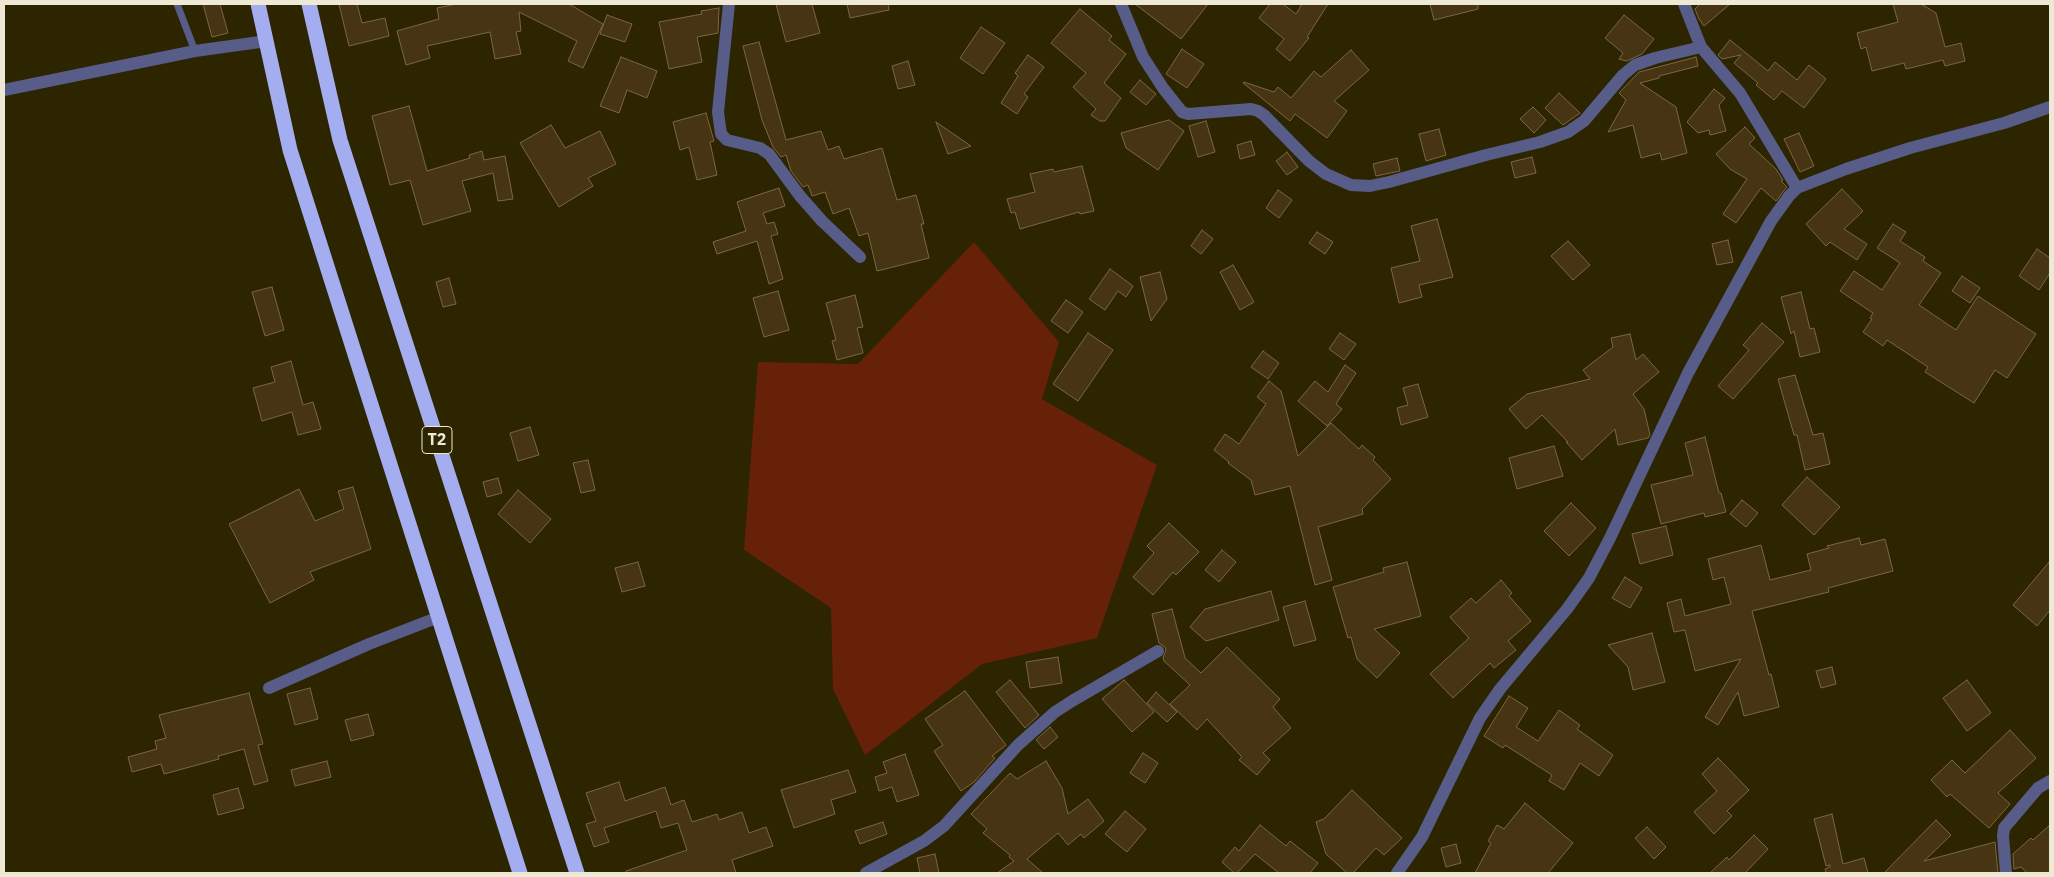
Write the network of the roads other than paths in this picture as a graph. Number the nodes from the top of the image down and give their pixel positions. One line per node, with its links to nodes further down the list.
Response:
1 (177, 4): 9 (lane)
2 (258, 4): 7 (highway)
3 (309, 4): 19 (highway, T2)
4 (729, 4): 13 (street)
5 (1122, 4): 8 (street)
6 (1684, 4): 8 (street)
7 (266, 40): 9 (street); 14 (highway)
8 (1701, 47): 12 (street)
9 (195, 51): 10 (street)
10 (4, 90)
11 (2050, 107): 12 (street)
12 (1797, 188): 21 (street)
13 (860, 257)
14 (439, 617): 16 (street); 18 (highway)
15 (1158, 651): 20 (street)
16 (269, 688)
17 (2050, 781): 22 (street)
18 (520, 873)
19 (577, 873)
20 (866, 873)
21 (1397, 873)
22 (2006, 873)

